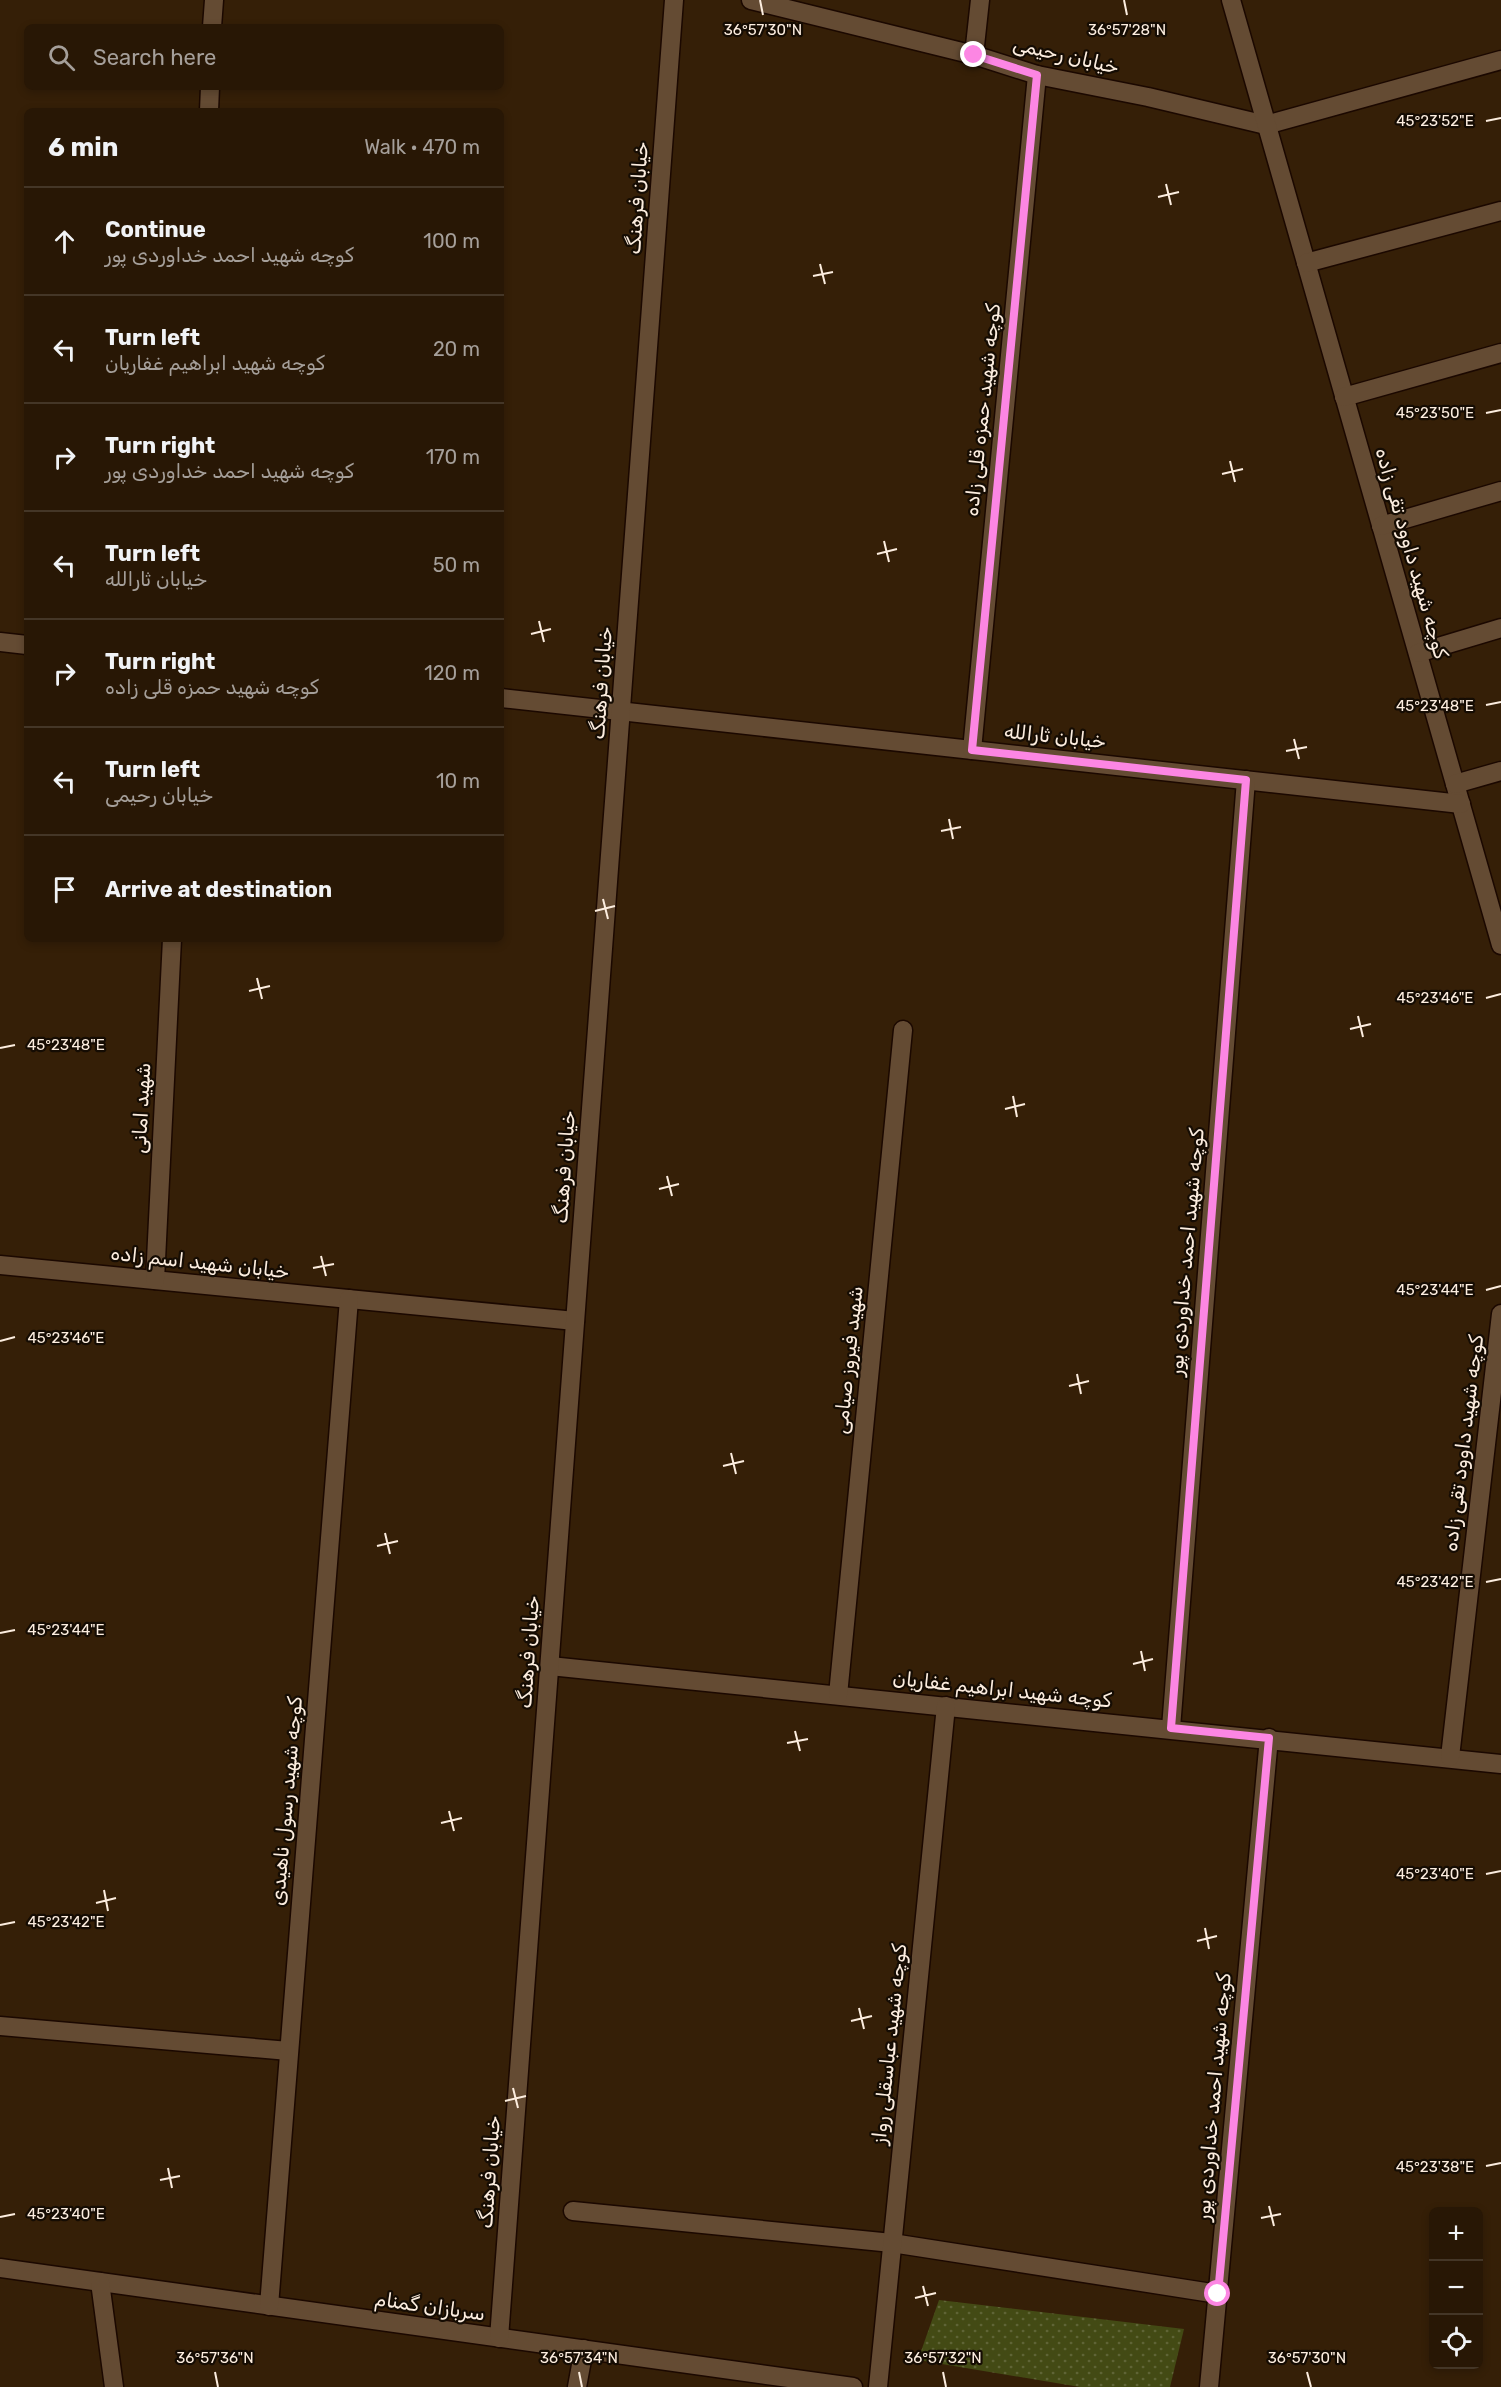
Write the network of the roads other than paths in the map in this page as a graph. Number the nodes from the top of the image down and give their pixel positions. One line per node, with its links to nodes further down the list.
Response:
1 (214, 0): 6 (street)
2 (674, 0): 24 (street, خیابان فرهنگ)
3 (751, 0): 7 (street, خیابان رحیمی)
4 (980, 0): 7 (street)
5 (1231, 0): 12 (street, کوچه شهید داوود تقی زاده)
6 (212, 24)
7 (974, 55): 9 (street, خیابان رحیمی)
8 (1501, 60): 12 (street)
9 (1037, 75): 12 (street, خیابان رحیمی); 25 (street, کوچه شهید حمزه قلی زاده)
10 (210, 90): 11 (street)
11 (209, 108)
12 (1266, 125): 14 (street, کوچه شهید داوود تقی زاده)
13 (1501, 211): 14 (street)
14 (1306, 263): 16 (street, کوچه شهید داوود تقی زاده)
15 (1501, 353): 16 (street)
16 (1344, 397): 18 (street, کوچه شهید داوود تقی زاده)
17 (1501, 491): 18 (street)
18 (1381, 526): 22 (street, کوچه شهید داوود تقی زاده)
19 (1501, 628): 22 (street)
20 (0, 642): 21 (street)
21 (24, 645)
22 (1418, 653): 28 (street, کوچه شهید داوود تقی زاده)
23 (504, 698): 24 (street, خیابان ثارالله)
24 (622, 711): 25 (street, خیابان ثارالله); 38 (street, خیابان فرهنگ)
25 (972, 750): 27 (street, خیابان ثارالله)
26 (1501, 771): 28 (street)
27 (1246, 780): 29 (street, خیابان ثارالله); 42 (street, کوچه شهید احمد خداوردی پور)
28 (1455, 784): 29 (street, کوچه شهید داوود تقی زاده)
29 (1461, 804): 30 (street, کوچه شهید داوود تقی زاده)
30 (1495, 903): 32 (street, کوچه شهید داوود تقی زاده)
31 (172, 942): 35 (street, شهید امانی)
32 (1501, 945)
33 (903, 1030): 40 (street, شهید فیروز صیامی)
34 (0, 1265): 35 (street, خیابان شهید اسم زاده)
35 (155, 1280): 36 (street, خیابان شهید اسم زاده)
36 (349, 1299): 38 (street, خیابان شهید اسم زاده); 47 (street, کوچه شهید رسول ناهیدی)
37 (1501, 1314): 44 (street, کوچه شهید داوود تقی زاده)
38 (575, 1321): 39 (street, خیابان فرهنگ)
39 (550, 1666): 40 (street, کوچه شهید ابراهیم غفاریان); 54 (street, خیابان فرهنگ)
40 (838, 1695): 41 (street, کوچه شهید ابراهیم غفاریان)
41 (946, 1706): 42 (street, کوچه شهید ابراهیم غفاریان); 49 (street, کوچه شهید عباسقلی رواز)
42 (1171, 1728): 43 (street, کوچه شهید ابراهیم غفاریان)
43 (1269, 1738): 44 (street, کوچه شهید ابراهیم غفاریان); 52 (street, کوچه شهید احمد خداوردی پور)
44 (1450, 1757): 45 (street, کوچه شهید ابراهیم غفاریان)
45 (1501, 1764)
46 (0, 2026): 47 (street)
47 (289, 2051): 53 (street, کوچه شهید رسول ناهیدی)
48 (573, 2211): 49 (street)
49 (892, 2243): 52 (street); 59 (street, کوچه شهید عباسقلی رواز)
50 (0, 2268): 51 (street, سربازان گمنام)
51 (100, 2282): 53 (street, سربازان گمنام); 56 (street)
52 (1218, 2294): 60 (street, کوچه شهید احمد خداوردی پور)
53 (269, 2306): 54 (street, سربازان گمنام)
54 (499, 2338): 55 (street, سربازان گمنام)
55 (584, 2349): 57 (street); 58 (street, سربازان گمنام)
56 (114, 2387)
57 (577, 2387)
58 (853, 2387)
59 (878, 2387)
60 (1209, 2387)

